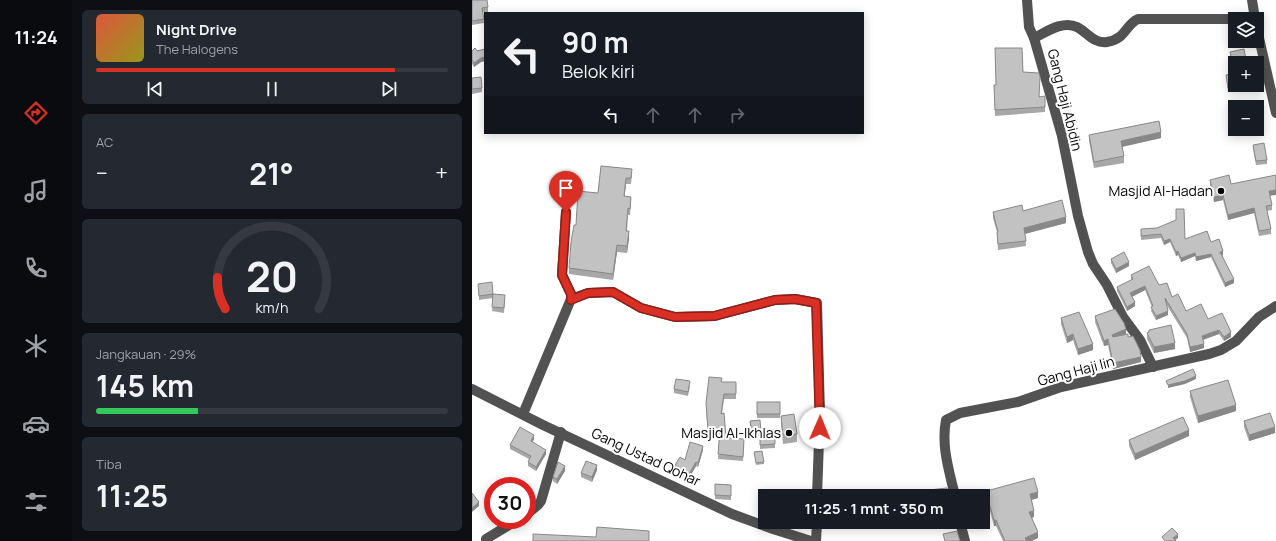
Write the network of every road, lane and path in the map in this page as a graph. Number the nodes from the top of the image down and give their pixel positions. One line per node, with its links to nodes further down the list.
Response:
1 (1026, 0): 5 (street)
2 (1252, 0): 3 (street)
3 (1253, 12)
4 (1228, 19): 5 (street, Gang Haji Abidin)
5 (1034, 38): 11 (street, Gang Haji Abidin)
6 (1261, 48): 7 (street)
7 (1276, 110)
8 (566, 212): 9 (street)
9 (571, 300): 13 (street); 15 (street)
10 (1276, 306): 11 (street, Gang Haji Iin)
11 (1153, 367): 16 (street, Gang Haji Iin)
12 (472, 389): 13 (street, Gang Ustad Qohar)
13 (523, 414): 14 (street, Gang Ustad Qohar)
14 (561, 432): 17 (street); 22 (street, Gang Ustad Qohar)
15 (817, 489)
16 (953, 489)
17 (536, 507)
18 (502, 529): 21 (street)
19 (817, 529): 23 (street)
20 (962, 529): 24 (street)
21 (486, 539)
22 (811, 541)
23 (816, 541)
24 (965, 541)

